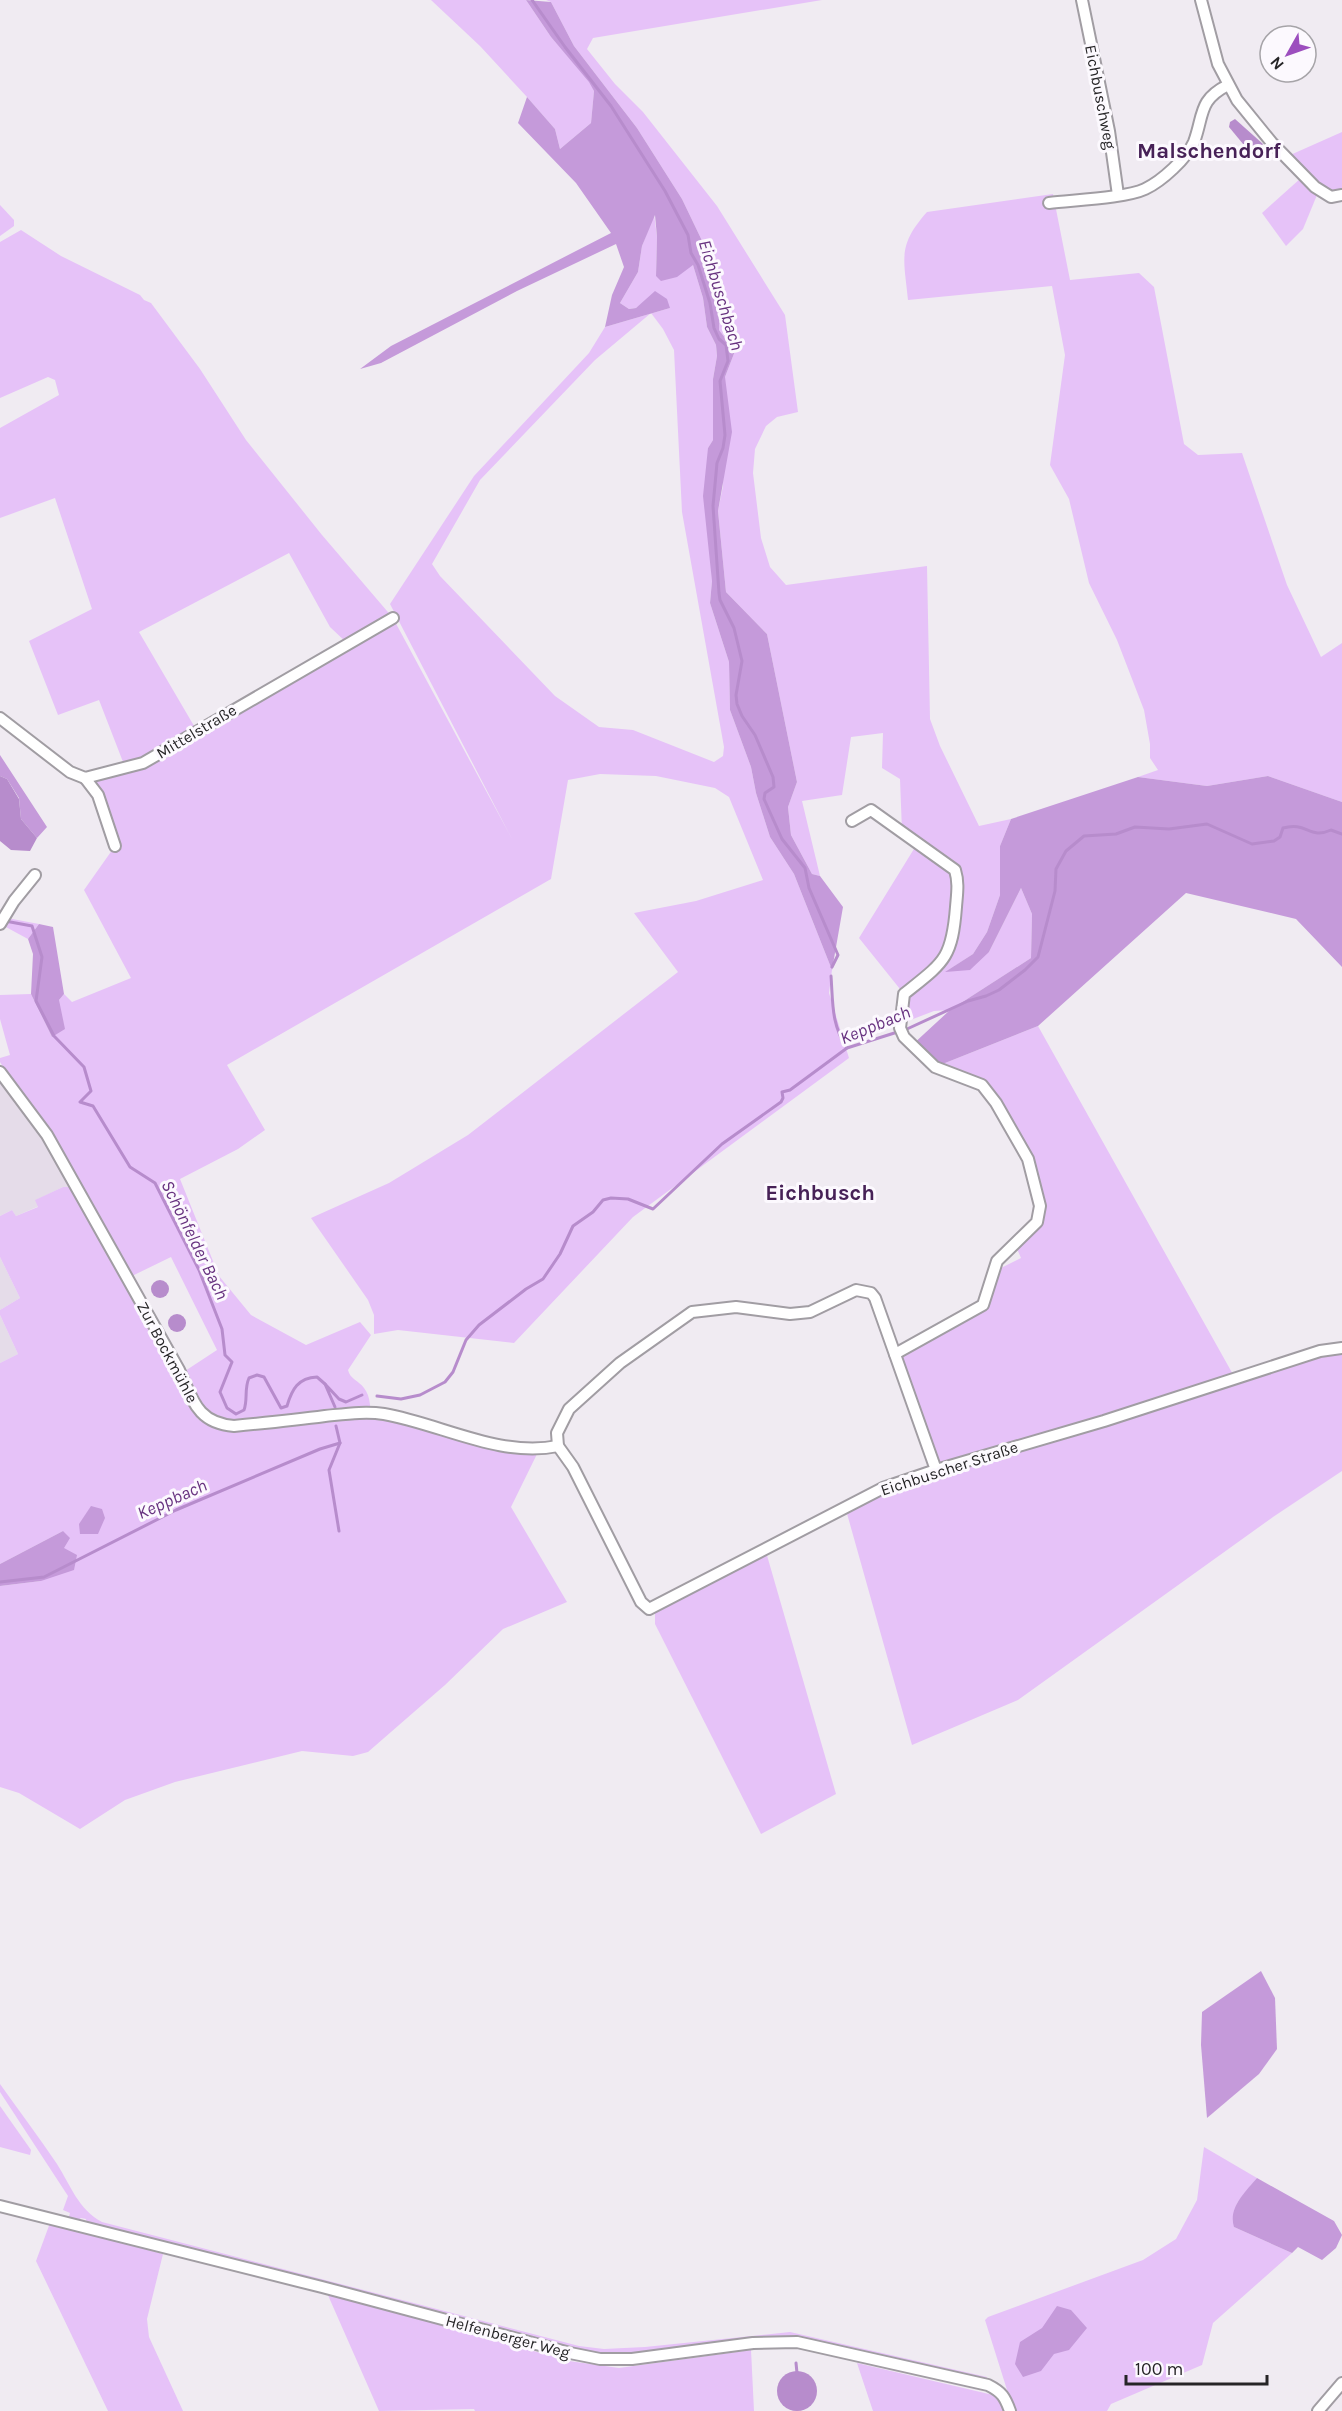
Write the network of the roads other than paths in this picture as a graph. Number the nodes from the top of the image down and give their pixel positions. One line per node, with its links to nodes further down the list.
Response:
1 (1082, 0): 4 (street, Eichbuschweg)
2 (1201, 0): 3 (street)
3 (1227, 86): 4 (street); 5 (street)
4 (1118, 195): 6 (street)
5 (1342, 195)
6 (1049, 203)
7 (393, 618): 9 (street, Mittelstraße)
8 (0, 718): 9 (street)
9 (85, 778): 11 (street)
10 (852, 821): 16 (street)
11 (115, 846)
12 (35, 874): 13 (street)
13 (2, 921)
14 (0, 1072): 17 (street, Zur Bockmühle)
15 (1342, 1348): 18 (street, Eichbuscher Straße)
16 (895, 1354): 17 (street); 18 (street)
17 (558, 1446): 18 (street, Eichbuscher Straße)
18 (936, 1470)
19 (0, 2206): 21 (street, Helfenberger Weg)
20 (1342, 2383): 22 (street)
21 (1010, 2411)
22 (1318, 2411)

